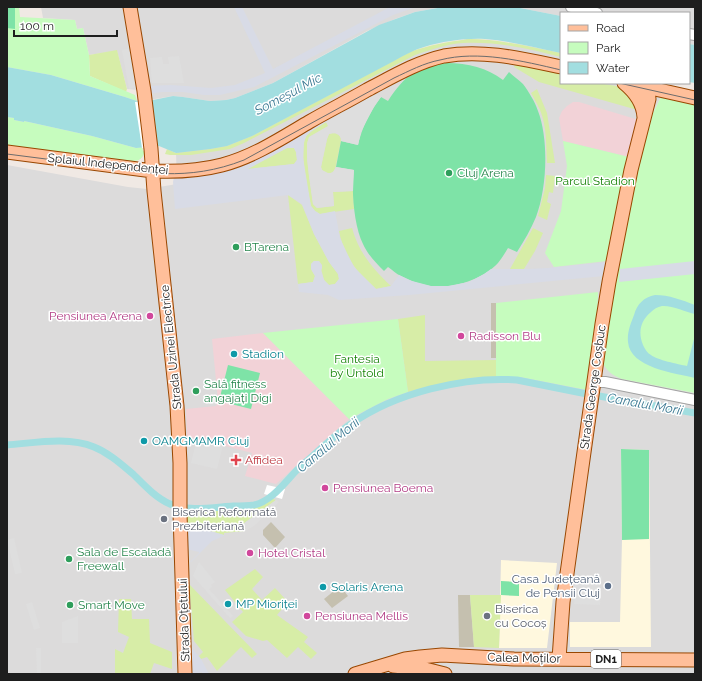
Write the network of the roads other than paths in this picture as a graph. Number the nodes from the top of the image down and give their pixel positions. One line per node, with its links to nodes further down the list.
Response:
1 (130, 7): 11 (main road, Strada Uzinei Electrice)
2 (571, 7): 3 (street)
3 (593, 12)
4 (560, 68): 11 (main road, Splaiul Independenței)
5 (625, 84): 8 (main road, Strada George Coșbuc)
6 (638, 85): 7 (main road); 8 (main road, Strada George Coșbuc); 9 (main road, Strada George Coșbuc)
7 (695, 98)
8 (639, 99): 9 (main road, Strada George Coșbuc)
9 (644, 117): 12 (main road, Strada George Coșbuc)
10 (7, 152): 11 (main road, Splaiul Independenței)
11 (153, 171): 14 (main road, Strada Uzinei Electrice)
12 (593, 391): 13 (street); 15 (main road, Strada George Coșbuc)
13 (695, 400)
14 (182, 566): 18 (main road, Strada Oțetului)
15 (559, 659): 16 (main road, Calea Moților / DN1); 17 (main road, Calea Moților / DN1)
16 (695, 660)
17 (383, 666): 19 (main road, Calea Moților / DN1); 20 (main road)
18 (186, 674)
19 (355, 674)
20 (445, 674)

